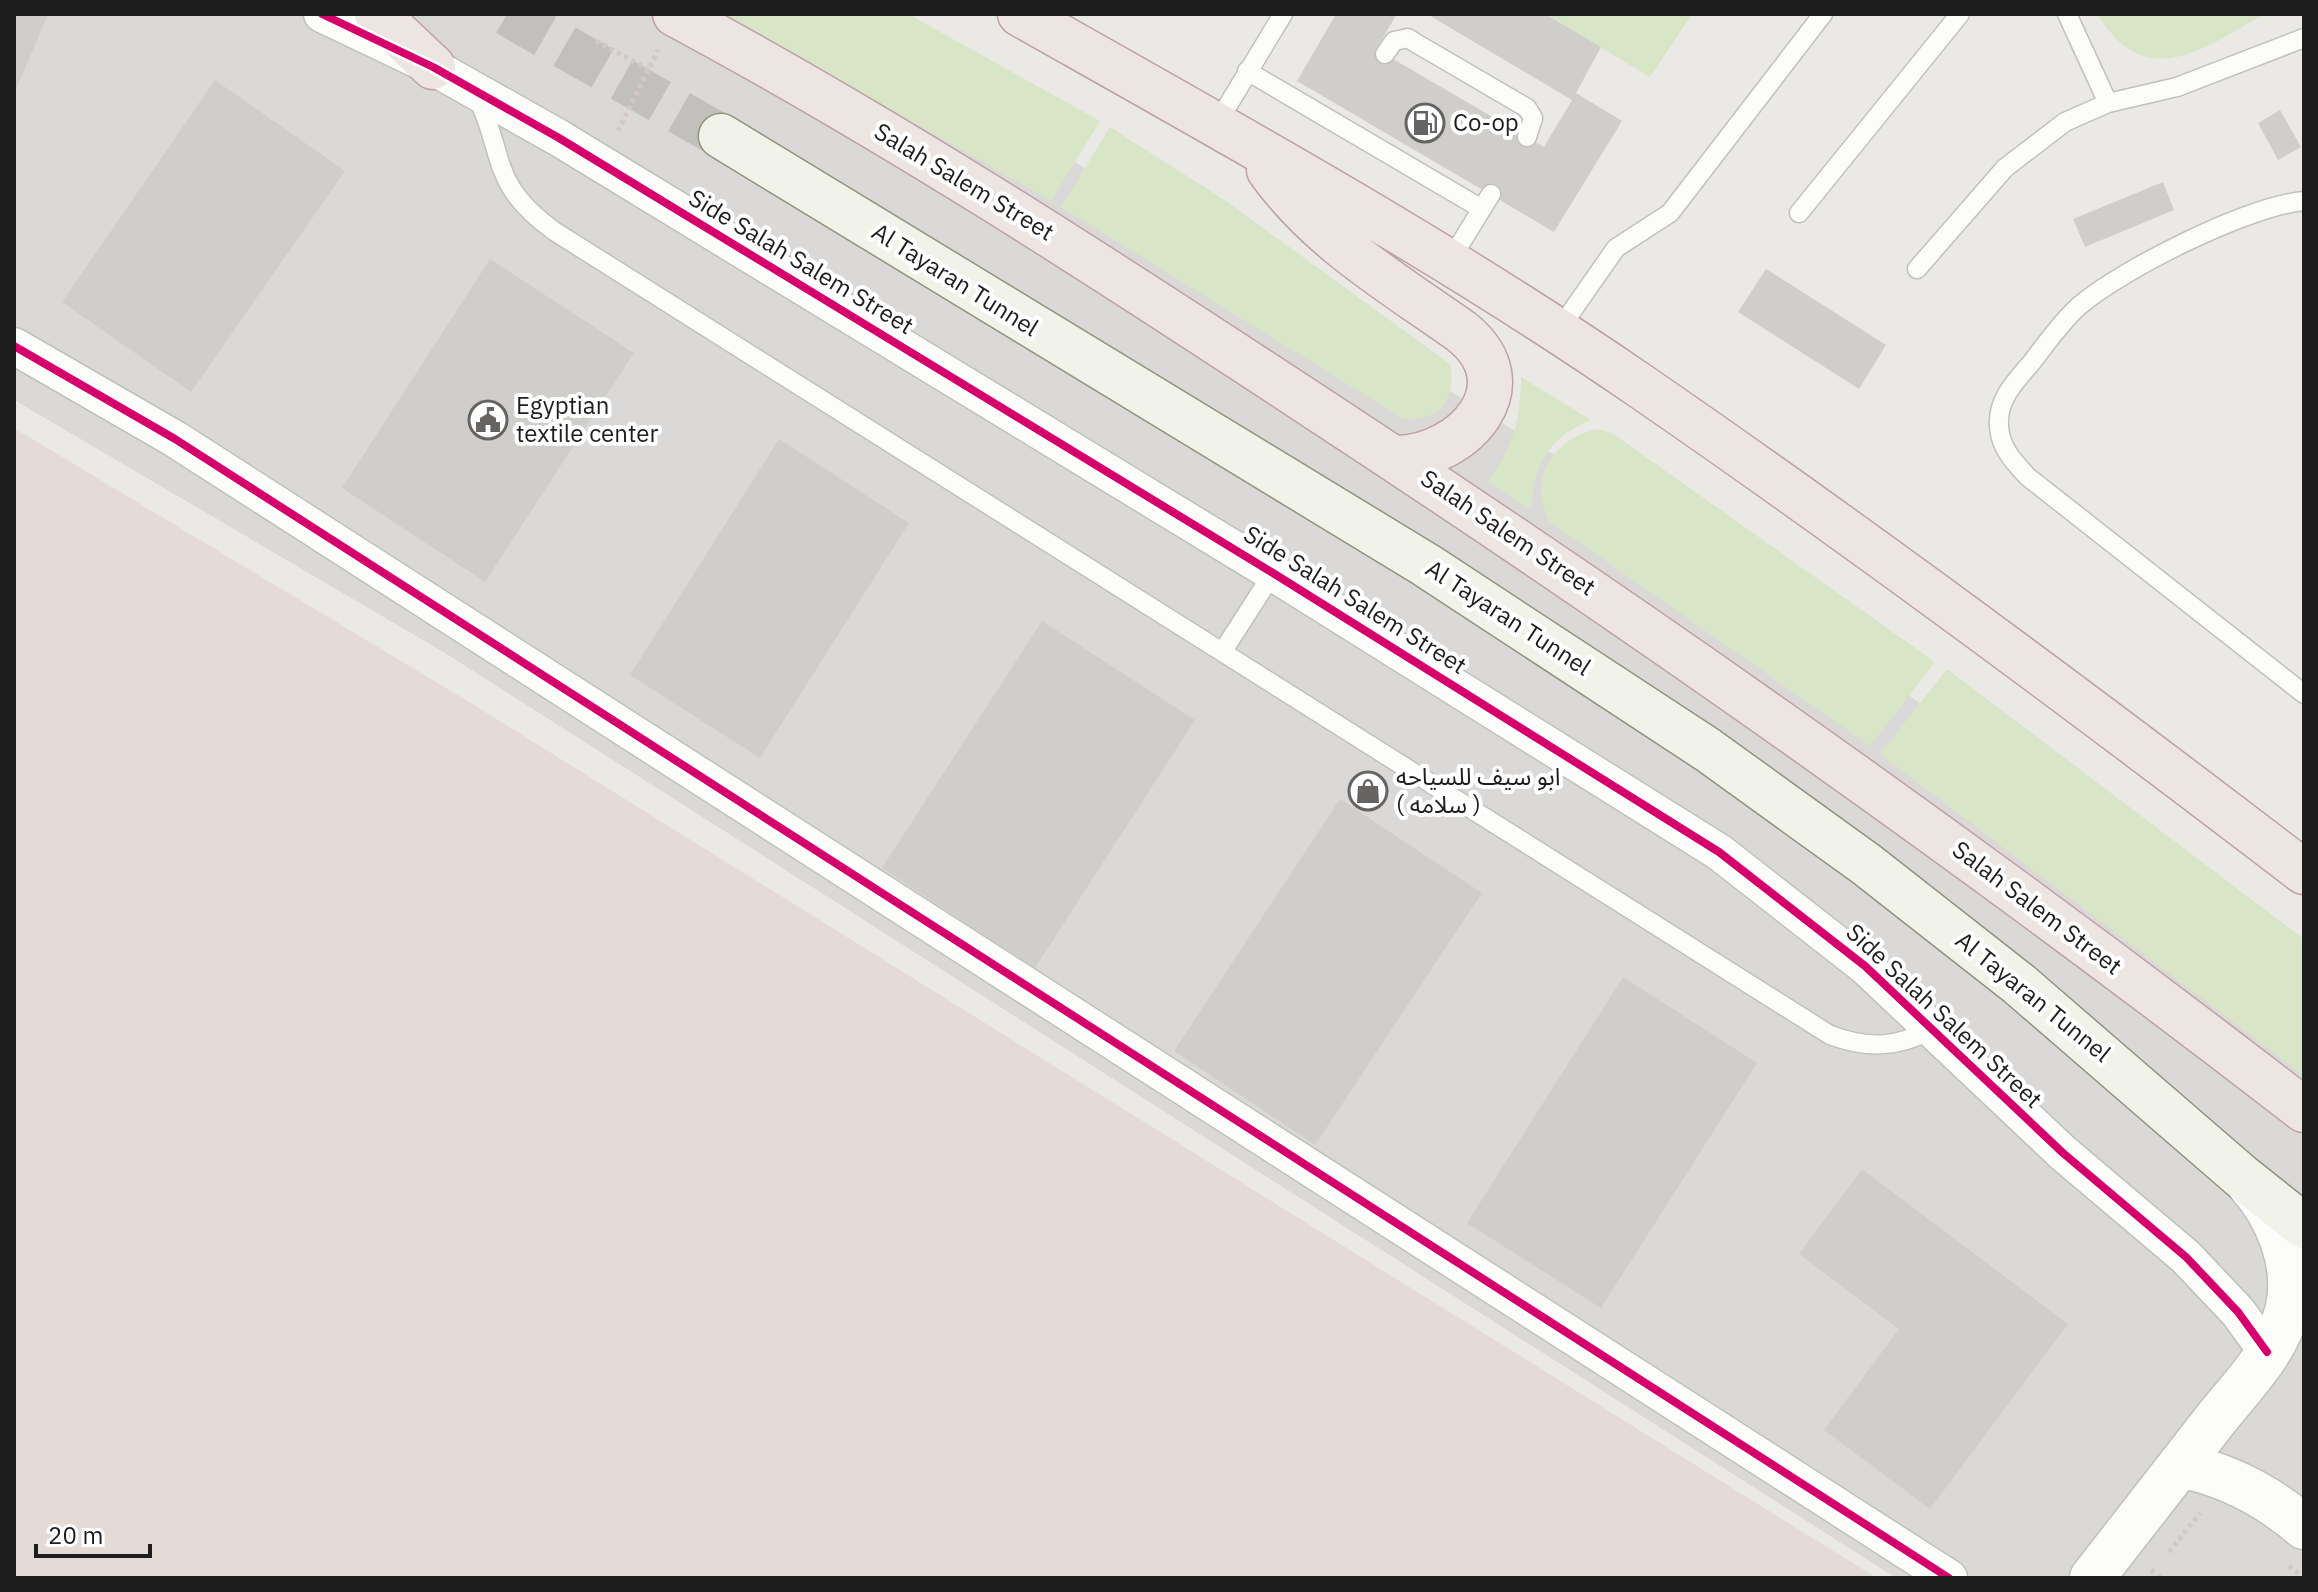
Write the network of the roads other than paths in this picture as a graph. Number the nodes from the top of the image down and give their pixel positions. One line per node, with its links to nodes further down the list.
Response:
1 (322, 14): 11 (street, Side Salah Salem Street)
2 (377, 14): 11 (highway)
3 (676, 14): 25 (highway, Salah Salem Street)
4 (1020, 14): 15 (highway)
5 (1283, 14): 12 (lane)
6 (1823, 14): 23 (lane)
7 (1959, 14): 20 (lane)
8 (2067, 14): 14 (lane)
9 (2304, 38): 14 (lane)
10 (1385, 54): 17 (lane)
11 (433, 67): 13 (street, Side Salah Salem Street)
12 (1247, 71): 15 (lane); 21 (lane)
13 (474, 90): 26 (street, Side Salah Salem Street); 27 (lane)
14 (2108, 103): 22 (lane)
15 (1216, 125): 18 (highway)
16 (721, 136): 32 (main road, Al Tayaran Tunnel)
17 (1527, 137)
18 (1257, 151): 21 (highway); 25 (highway)
19 (2304, 201): 28 (lane)
20 (1799, 213)
21 (1449, 262): 23 (highway)
22 (1917, 269)
23 (1557, 332): 29 (highway)
24 (14, 346): 37 (street)
25 (1398, 458): 31 (highway, Salah Salem Street)
26 (1273, 573): 27 (lane); 30 (street, Side Salah Salem Street)
27 (1223, 651): 30 (lane)
28 (2304, 694)
29 (2304, 872)
30 (1932, 1029): 34 (street, Side Salah Salem Street)
31 (2304, 1110)
32 (2241, 1176): 33 (main road); 34 (street)
33 (2304, 1226)
34 (2267, 1352): 35 (street)
35 (2180, 1465): 36 (street); 38 (street)
36 (2304, 1527)
37 (1949, 1578)
38 (2092, 1578)

